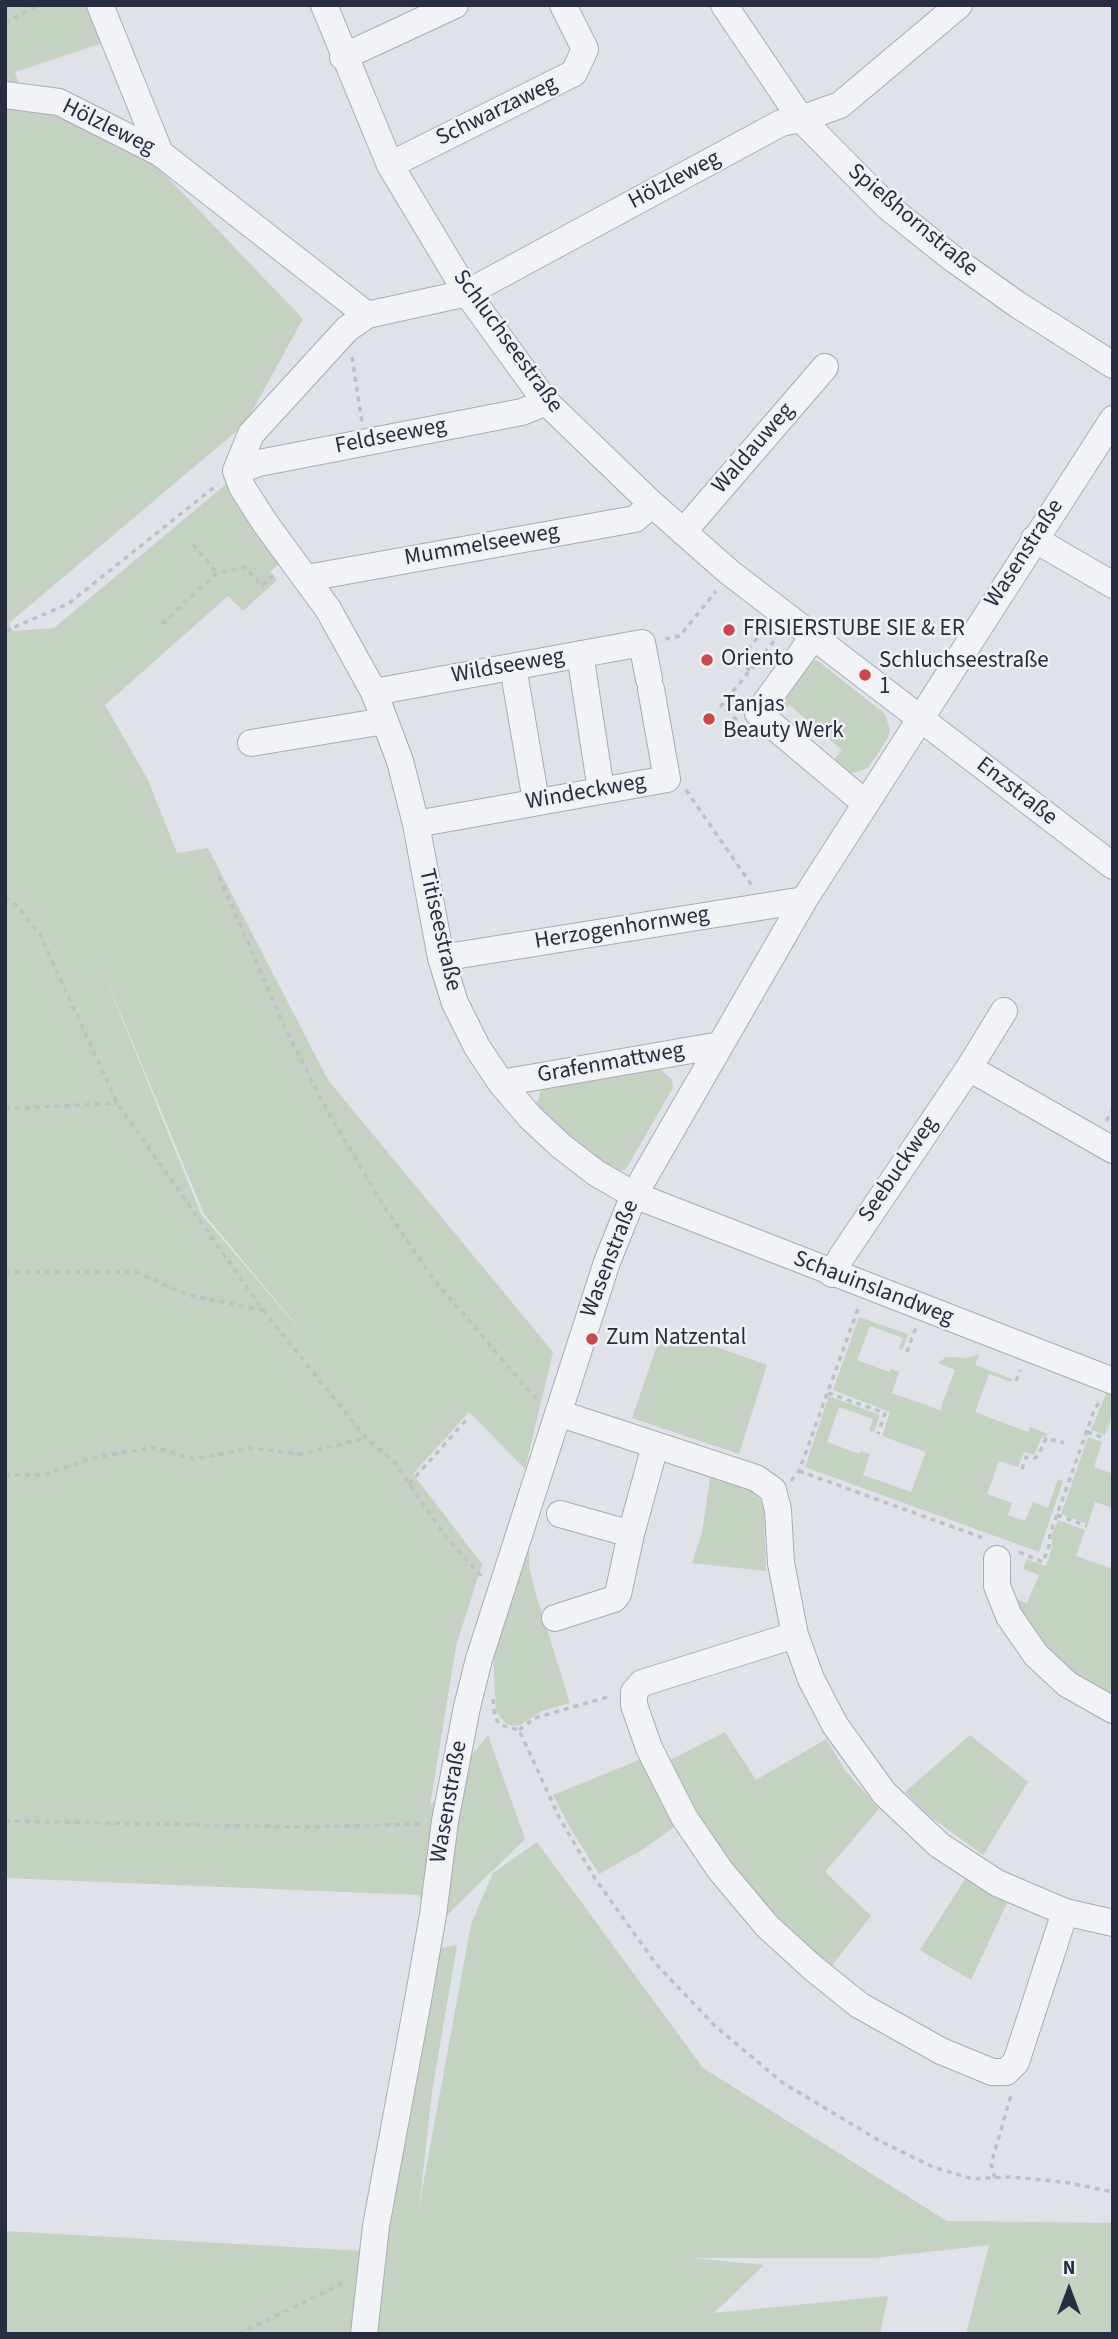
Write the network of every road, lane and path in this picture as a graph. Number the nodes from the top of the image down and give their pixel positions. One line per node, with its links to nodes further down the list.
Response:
1 (38, 5): 8 (path)
2 (100, 5): 12 (street)
3 (324, 5): 9 (street, Schluchseestraße)
4 (455, 5): 9 (street)
5 (563, 5): 13 (street, Schwarzaweg)
6 (724, 5): 11 (street, Spießhornstraße)
7 (959, 5): 11 (street, Hölzleweg)
8 (5, 23)
9 (343, 57): 13 (street, Schluchseestraße)
10 (5, 95): 12 (street, Hölzleweg)
11 (801, 119): 14 (street, Hölzleweg); 16 (street, Spießhornstraße)
12 (160, 153): 15 (street, Hölzleweg)
13 (390, 165): 14 (street, Schluchseestraße)
14 (467, 293): 15 (street, Hölzleweg); 18 (street, Schluchseestraße)
15 (357, 322): 20 (path); 21 (street)
16 (1113, 365)
17 (825, 367): 23 (street, Waldauweg)
18 (546, 402): 20 (street, Feldseeweg); 22 (street, Schluchseestraße)
19 (1113, 419): 24 (street, Wasenstraße)
20 (365, 442): 21 (street, Feldseeweg)
21 (236, 471): 28 (street, Titiseestraße); 33 (path)
22 (652, 504): 23 (street, Schluchseestraße); 28 (street, Mummelseeweg)
23 (683, 532): 35 (street, Schluchseestraße)
24 (1034, 539): 30 (street); 40 (street, Wasenstraße)
25 (193, 544): 27 (path)
26 (277, 572): 27 (path)
27 (218, 573): 32 (path)
28 (307, 578): 39 (street, Titiseestraße)
29 (721, 585): 36 (path)
30 (1113, 585)
31 (769, 622): 34 (path)
32 (162, 624)
33 (5, 631)
34 (781, 631)
35 (814, 636): 40 (street, Schluchseestraße); 46 (street)
36 (642, 643): 37 (street, Wildseeweg); 43 (street, Windeckweg)
37 (580, 654): 38 (street, Wildseeweg); 44 (street)
38 (513, 667): 39 (street, Wildseeweg); 45 (street)
39 (374, 692): 41 (street, Titiseestraße)
40 (920, 718): 46 (street, Wasenstraße); 48 (street, Enzstraße)
41 (385, 722): 42 (street); 47 (street, Titiseestraße)
42 (251, 744)
43 (674, 783): 44 (street, Windeckweg); 50 (path)
44 (601, 790): 45 (street, Windeckweg)
45 (536, 801): 47 (street, Windeckweg)
46 (865, 803): 52 (street, Wasenstraße)
47 (416, 824): 53 (street, Titiseestraße)
48 (1113, 866)
49 (219, 877): 70 (path)
50 (756, 895)
51 (5, 897): 58 (path)
52 (804, 900): 53 (street, Herzogenhornweg); 55 (street, Wasenstraße)
53 (441, 958): 57 (street, Titiseestraße)
54 (1004, 1011): 56 (street, Seebuckweg)
55 (720, 1045): 57 (street, Grafenmattweg); 61 (street, Wasenstraße)
56 (969, 1068): 60 (street); 63 (street, Seebuckweg)
57 (501, 1083): 61 (street, Titiseestraße)
58 (117, 1103): 59 (path); 65 (path)
59 (5, 1109)
60 (1113, 1150)
61 (634, 1195): 63 (street, Schauinslandweg); 70 (street, Wasenstraße)
62 (5, 1272): 65 (path)
63 (832, 1274): 68 (street, Schauinslandweg)
64 (862, 1297): 69 (path)
65 (263, 1310): 74 (path)
66 (919, 1319): 67 (path)
67 (907, 1352)
68 (1108, 1388): 72 (path)
69 (828, 1393): 73 (path); 79 (path)
70 (550, 1409): 77 (street); 96 (street, Wasenstraße)
71 (469, 1417): 81 (path)
72 (1087, 1432): 75 (path); 84 (path)
73 (878, 1434)
74 (366, 1438): 80 (path); 81 (path)
75 (1104, 1438)
76 (1064, 1443): 78 (path)
77 (655, 1446): 86 (street); 90 (street)
78 (1022, 1469)
79 (799, 1471): 82 (path); 87 (path)
80 (5, 1475)
81 (409, 1484): 88 (path)
82 (786, 1487)
83 (560, 1514): 86 (street)
84 (1057, 1515): 85 (path); 87 (path)
85 (1087, 1526)
86 (631, 1534): 89 (street)
87 (1003, 1551): 93 (street)
88 (490, 1587)
89 (555, 1618)
90 (795, 1635): 91 (street); 97 (street)
91 (634, 1692): 94 (path); 99 (street)
92 (493, 1696): 94 (path)
93 (1113, 1710)
94 (519, 1730): 100 (path)
95 (5, 1821): 96 (path)
96 (445, 1821): 102 (street, Wasenstraße)
97 (1065, 1912): 98 (street); 99 (street)
98 (1113, 1923)
99 (1006, 2072): 100 (path)
100 (995, 2178): 101 (path)
101 (1113, 2192)
102 (370, 2270): 103 (path); 104 (street, Wasenstraße)
103 (239, 2334)
104 (363, 2334)

